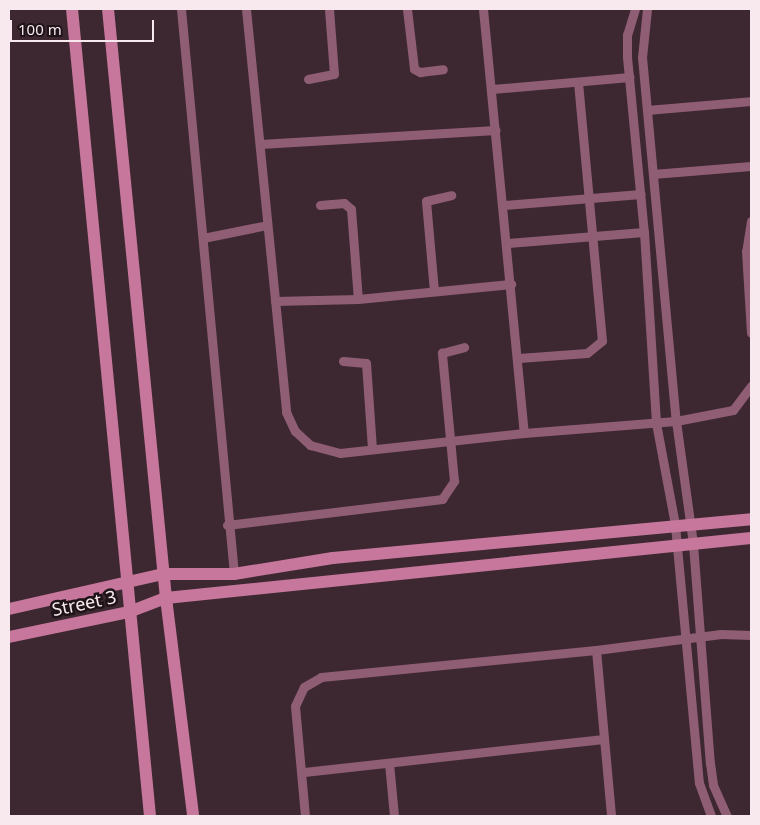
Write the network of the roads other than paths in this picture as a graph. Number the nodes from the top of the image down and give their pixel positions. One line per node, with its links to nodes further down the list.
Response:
1 (72, 9): 55 (street)
2 (108, 9): 53 (street)
3 (181, 9): 30 (street)
4 (246, 9): 18 (street)
5 (329, 9): 12 (street)
6 (407, 9): 10 (street)
7 (483, 9): 14 (street)
8 (636, 9): 11 (street)
9 (647, 9): 16 (street)
10 (443, 69)
11 (629, 77): 13 (street); 21 (street)
12 (308, 79)
13 (578, 82): 14 (street); 23 (street)
14 (492, 89): 17 (street)
15 (751, 101): 16 (street)
16 (647, 110): 20 (street)
17 (496, 130): 18 (street); 25 (street)
18 (260, 144): 27 (street)
19 (751, 166): 20 (street)
20 (654, 174): 41 (street)
21 (641, 194): 23 (street); 28 (street)
22 (451, 195): 33 (street)
23 (589, 198): 25 (street); 29 (street)
24 (320, 205): 34 (street)
25 (504, 205): 31 (street)
26 (751, 221): 36 (street)
27 (268, 225): 30 (street); 35 (street)
28 (644, 232): 29 (street); 42 (street)
29 (592, 236): 31 (street); 38 (street)
30 (203, 238): 47 (street)
31 (508, 243): 32 (street)
32 (512, 284): 33 (street); 38 (street)
33 (434, 291): 34 (street)
34 (358, 299): 35 (street)
35 (275, 301): 45 (street)
36 (751, 333)
37 (464, 347): 44 (street)
38 (519, 358): 43 (street)
39 (344, 361): 45 (street)
40 (751, 386): 41 (street)
41 (676, 421): 42 (street); 49 (street)
42 (656, 423): 43 (street); 48 (street)
43 (524, 433): 44 (street)
44 (452, 441): 45 (street); 47 (street)
45 (372, 449)
46 (751, 519): 49 (street, Street 3)
47 (227, 525): 54 (street)
48 (675, 525): 49 (street, Street 3); 52 (street); 54 (street, Street 3)
49 (691, 526): 51 (street)
50 (751, 538): 51 (street, Street 3)
51 (693, 544): 52 (street, Street 3); 60 (street)
52 (677, 546): 56 (street, Street 3); 62 (street)
53 (163, 574): 54 (street, Street 3); 55 (street, Street 3); 56 (street)
54 (234, 574)
55 (125, 584): 57 (street, Street 3); 58 (street)
56 (166, 598): 58 (street, Street 3); 68 (street)
57 (9, 608)
58 (128, 612): 61 (street, Street 3); 67 (street)
59 (751, 635): 60 (street)
60 (700, 636): 62 (street); 73 (street)
61 (9, 637)
62 (687, 639): 63 (street); 72 (street)
63 (596, 650): 64 (street); 66 (street)
64 (601, 739): 65 (street); 71 (street)
65 (389, 763): 66 (street); 70 (street)
66 (304, 772): 69 (street)
67 (150, 816)
68 (192, 816)
69 (305, 816)
70 (394, 816)
71 (610, 816)
72 (711, 816)
73 (727, 816)

